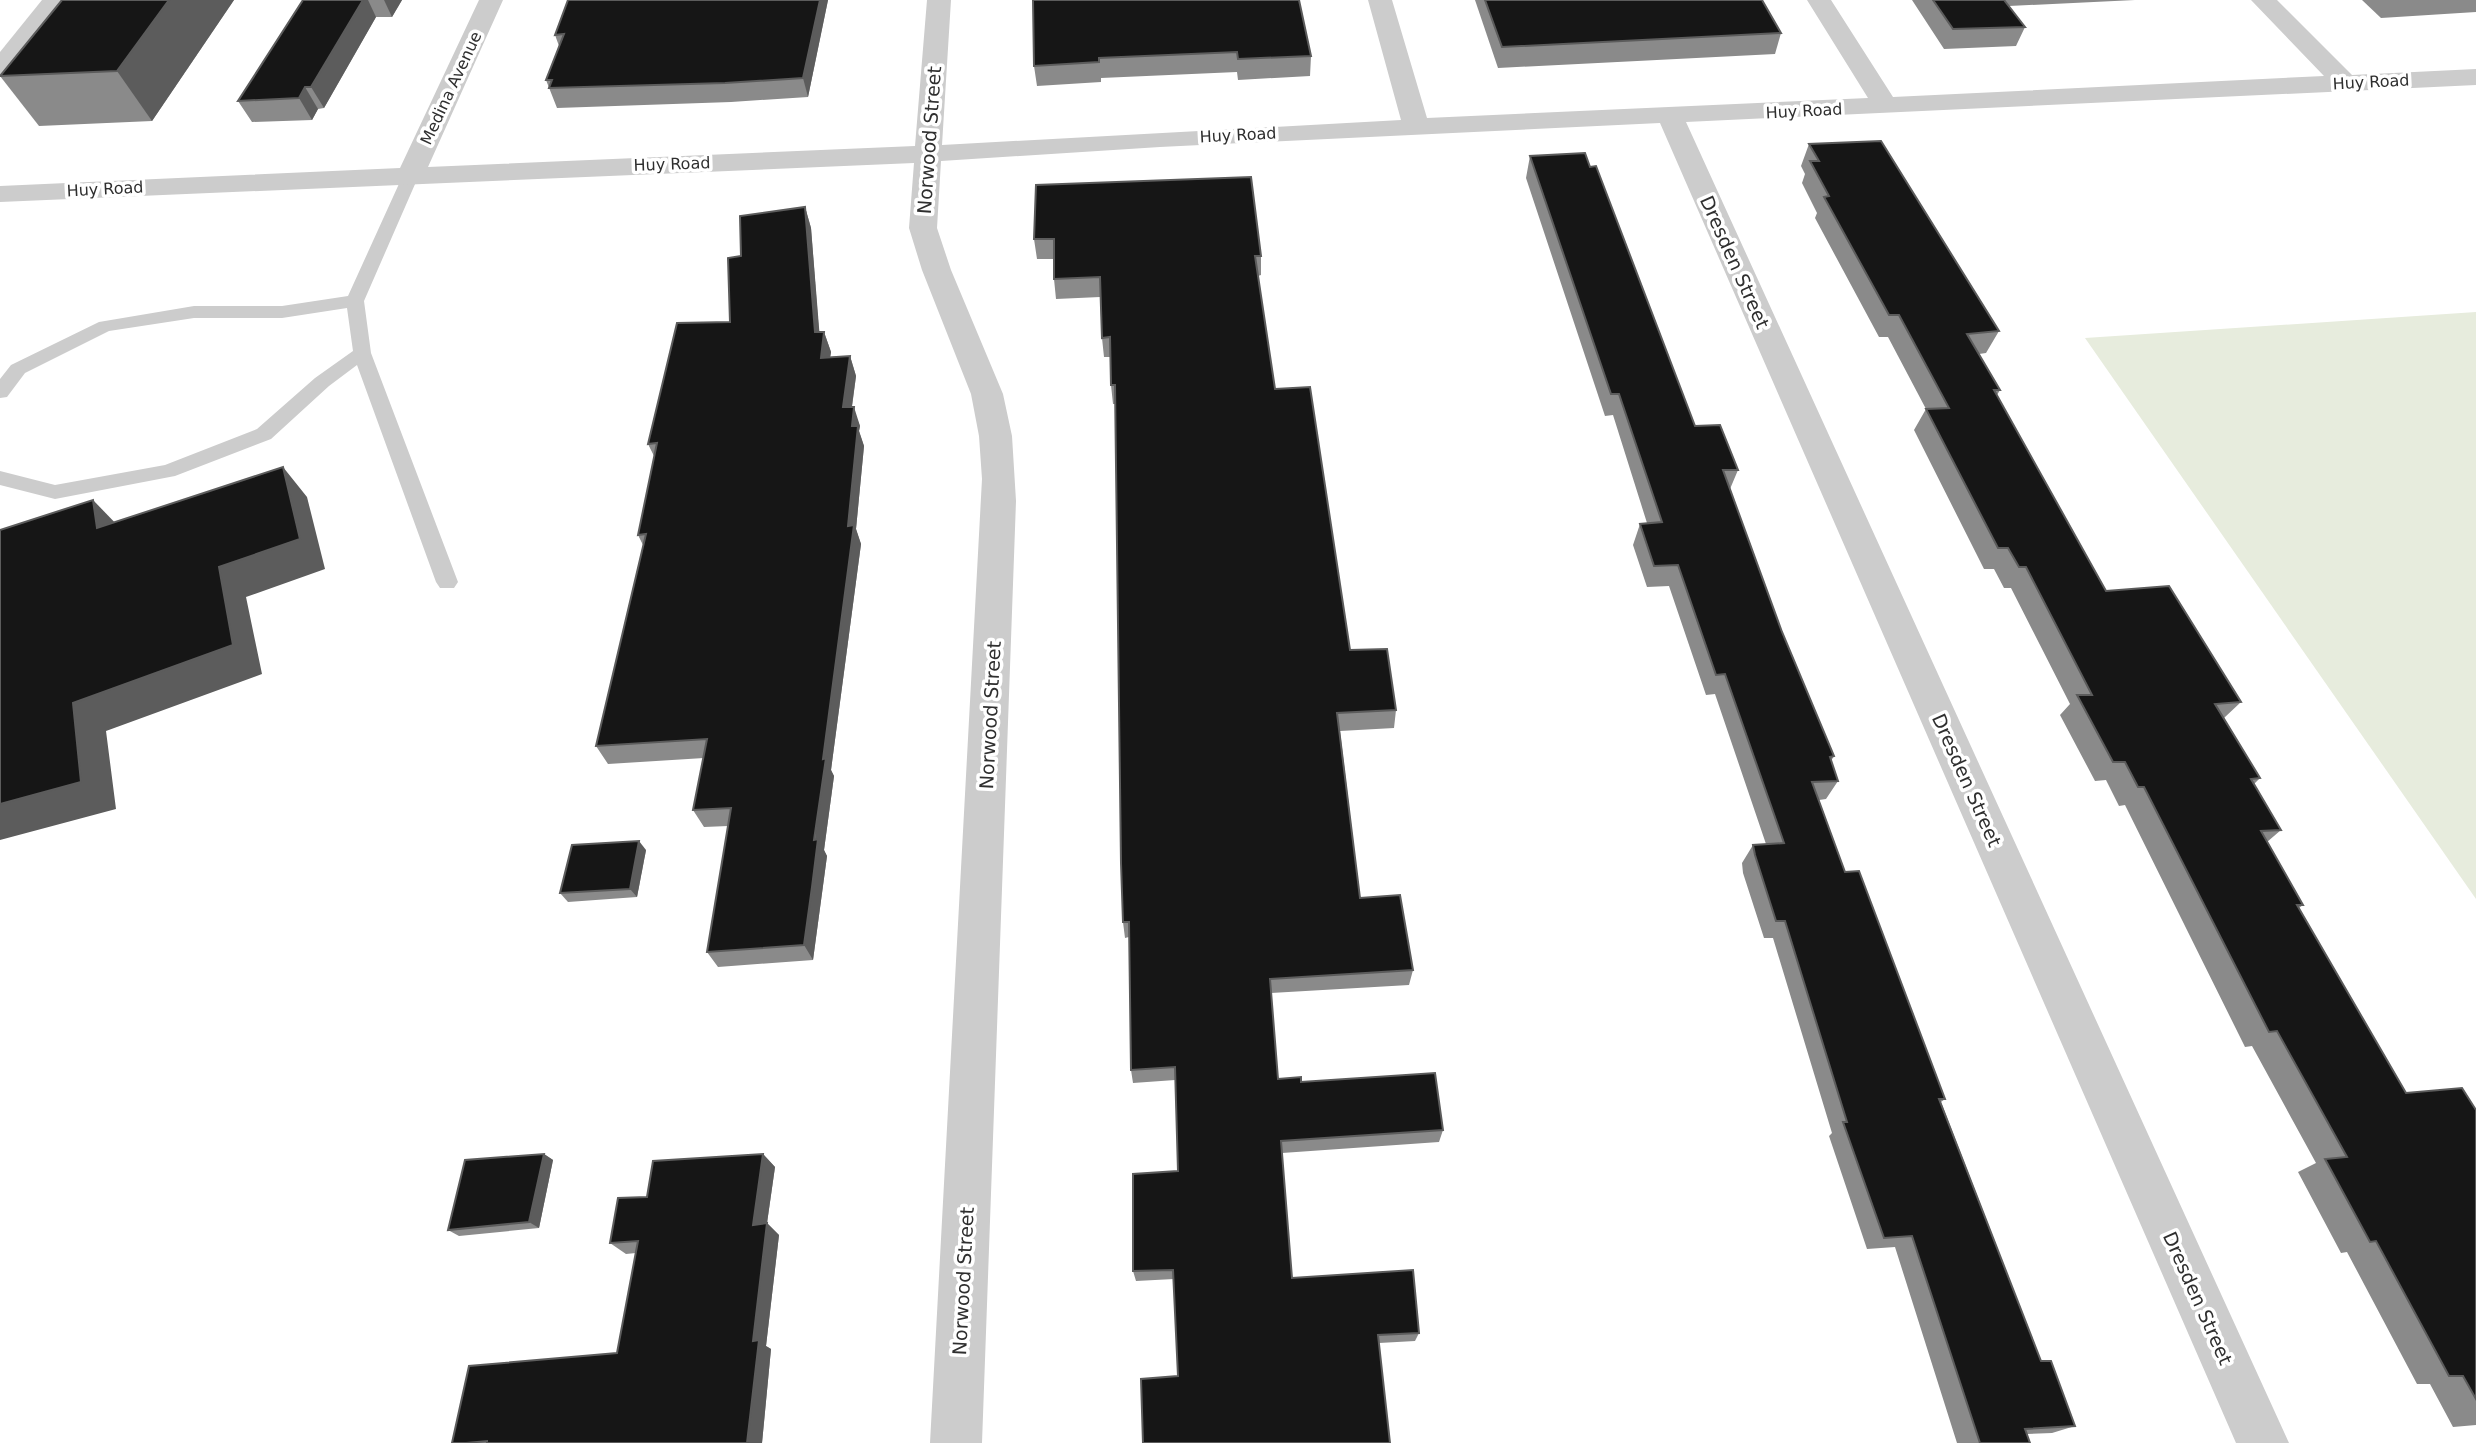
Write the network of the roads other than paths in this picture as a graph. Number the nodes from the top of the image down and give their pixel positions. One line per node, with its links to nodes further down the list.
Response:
1 (55, 0): 7 (street)
2 (491, 0): 14 (street, Medina Avenue)
3 (939, 0): 13 (street, Norwood Street)
4 (1380, 0): 12 (street)
5 (1819, 0): 10 (street)
6 (2263, 0): 9 (street)
7 (0, 68)
8 (2476, 77): 9 (street, Huy Road)
9 (2345, 83): 10 (street, Huy Road)
10 (1886, 107): 11 (street, Huy Road)
11 (1670, 117): 12 (street, Huy Road); 22 (street, Dresden Street)
12 (1416, 127): 13 (street, Huy Road)
13 (926, 154): 14 (street, Huy Road); 21 (street, Norwood Street)
14 (411, 175): 15 (street, Huy Road); 16 (lane)
15 (0, 194)
16 (355, 301): 17 (lane); 18 (lane)
17 (362, 353): 19 (lane); 20 (lane)
18 (0, 392)
19 (0, 478)
20 (447, 582)
21 (956, 1443)
22 (2263, 1443)

